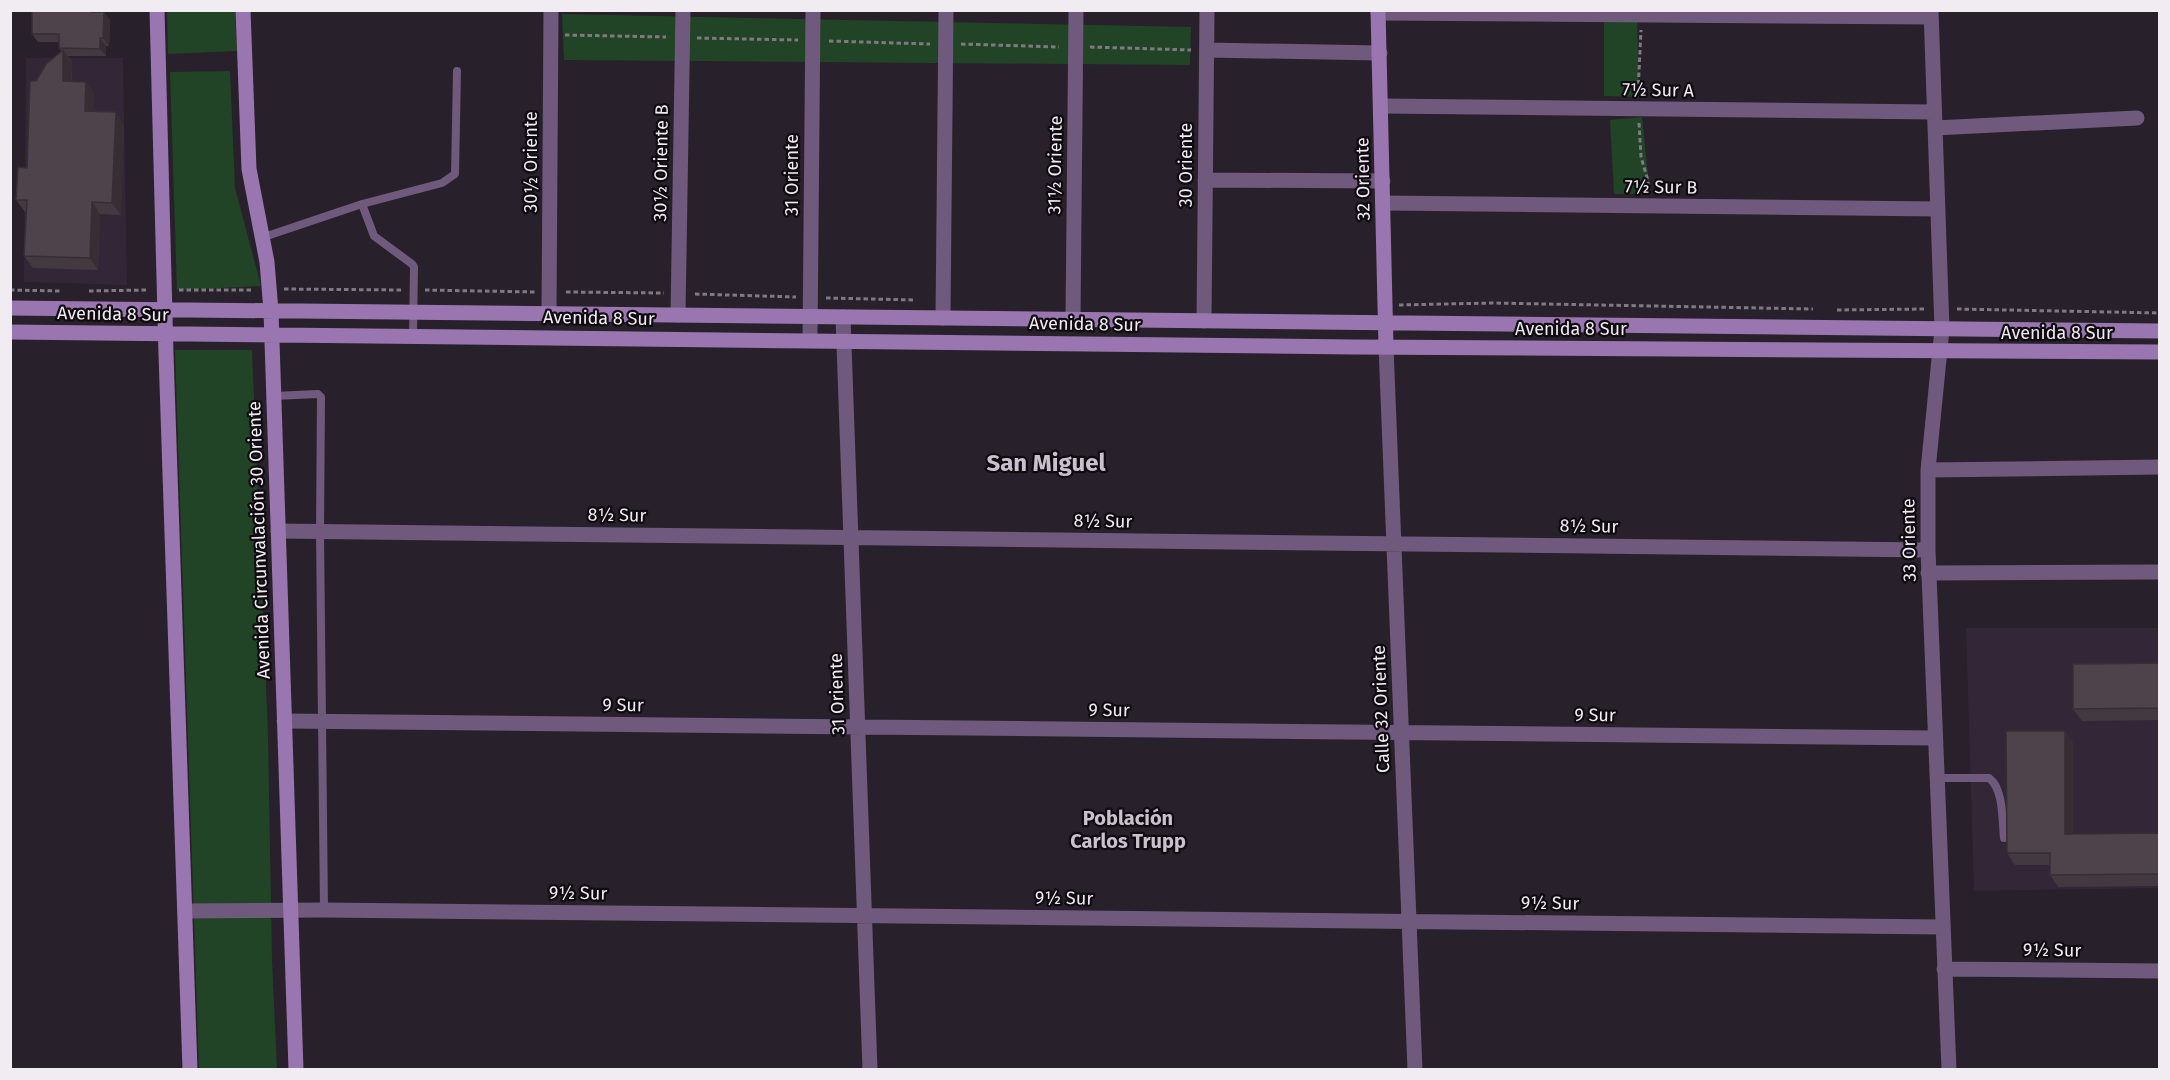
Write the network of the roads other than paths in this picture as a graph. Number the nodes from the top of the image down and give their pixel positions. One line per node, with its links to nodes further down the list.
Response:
1 (157, 10): 25 (street)
2 (243, 10): 23 (street, Avenida Circunvalación 30 Oriente)
3 (551, 10): 28 (street, 30½ Oriente)
4 (683, 10): 29 (street, 30½ Oriente B)
5 (813, 10): 30 (street, 31 Oriente)
6 (946, 10): 32 (street)
7 (1076, 10): 33 (street, 31½ Oriente)
8 (1207, 10): 11 (street, 30 Oriente)
9 (1378, 12): 10 (street); 12 (street, 32 Oriente)
10 (1931, 14): 15 (street, 33 Oriente)
11 (1207, 50): 12 (street); 18 (street, 30 Oriente)
12 (1380, 53): 14 (street, 32 Oriente)
13 (457, 71): 20 (lane)
14 (1381, 106): 15 (street, 7½ Sur A); 19 (street, 32 Oriente)
15 (1934, 112): 17 (street, 33 Oriente)
16 (2137, 118): 17 (street)
17 (1935, 128): 22 (street, 33 Oriente)
18 (1205, 180): 19 (street); 34 (street, 30 Oriente)
19 (1383, 181): 21 (street, 32 Oriente)
20 (362, 204): 23 (lane); 27 (lane)
21 (1383, 204): 22 (street, 7½ Sur B); 35 (street, 32 Oriente)
22 (1938, 209): 36 (street, 33 Oriente)
23 (261, 238): 26 (street, Avenida Circunvalación 30 Oriente)
24 (10, 308): 25 (street, Avenida 8 Sur)
25 (166, 309): 26 (street, Avenida 8 Sur); 40 (street)
26 (271, 311): 27 (street, Avenida 8 Sur); 39 (street, Avenida Circunvalación 30 Oriente)
27 (413, 313): 28 (street, Avenida 8 Sur); 41 (lane)
28 (549, 314): 29 (street, Avenida 8 Sur)
29 (678, 315): 30 (street, Avenida 8 Sur)
30 (810, 317): 31 (street, Avenida 8 Sur); 42 (street, 31 Oriente)
31 (843, 317): 32 (street, Avenida 8 Sur); 43 (street, 31 Oriente)
32 (943, 318): 33 (street, Avenida 8 Sur)
33 (1073, 319): 34 (street, Avenida 8 Sur)
34 (1204, 321): 35 (street, Avenida 8 Sur)
35 (1386, 323): 36 (street, Avenida 8 Sur); 44 (street, 32 Oriente)
36 (1942, 329): 37 (street, Avenida 8 Sur); 45 (street, 33 Oriente)
37 (2160, 331)
38 (10, 332): 40 (street, Avenida 8 Sur)
39 (272, 334): 40 (street, Avenida 8 Sur); 41 (street, Avenida 8 Sur); 47 (street, Avenida Circunvalación 30 Oriente)
40 (165, 335): 66 (street)
41 (413, 335): 42 (street, Avenida 8 Sur)
42 (810, 340): 43 (street, Avenida 8 Sur)
43 (843, 340): 44 (street, Avenida 8 Sur); 52 (street, 31 Oriente)
44 (1386, 347): 45 (street, Avenida 8 Sur); 53 (street, Calle 32 Oriente)
45 (1941, 352): 46 (street, Avenida 8 Sur); 49 (street, 33 Oriente)
46 (2160, 352)
47 (274, 396): 50 (street, Avenida Circunvalación 30 Oriente); 51 (lane)
48 (2160, 467): 49 (street)
49 (1928, 470): 54 (street, 33 Oriente)
50 (278, 531): 51 (street, 8½ Sur); 57 (street, Avenida Circunvalación 30 Oriente)
51 (320, 531): 52 (street, 8½ Sur); 58 (lane)
52 (850, 538): 53 (street, 8½ Sur); 59 (street, 31 Oriente)
53 (1394, 544): 54 (street, 8½ Sur); 60 (street, Calle 32 Oriente)
54 (1928, 550): 56 (street, 33 Oriente)
55 (2160, 572): 56 (street)
56 (1928, 573): 61 (street, 33 Oriente)
57 (284, 721): 58 (street, 9 Sur); 64 (street, Avenida Circunvalación 30 Oriente)
58 (322, 722): 59 (street, 9 Sur); 65 (lane)
59 (857, 727): 60 (street, 9 Sur); 67 (street, 31 Oriente)
60 (1402, 733): 61 (street, 9 Sur); 68 (street, Calle 32 Oriente)
61 (1934, 738): 62 (street, 33 Oriente)
62 (1935, 778): 63 (lane); 69 (street, 33 Oriente)
63 (2004, 838)
64 (291, 910): 65 (street, 9½ Sur); 66 (street, 9½ Sur); 73 (street, Avenida Circunvalación 30 Oriente)
65 (324, 910): 67 (street, 9½ Sur)
66 (185, 911): 72 (street)
67 (864, 916): 68 (street, 9½ Sur); 74 (street, 31 Oriente)
68 (1409, 921): 69 (street, 9½ Sur); 75 (street, Calle 32 Oriente)
69 (1942, 927): 70 (street, 33 Oriente)
70 (1944, 969): 71 (street, 9½ Sur); 76 (street, 33 Oriente)
71 (2160, 971)
72 (190, 1070)
73 (296, 1070)
74 (870, 1070)
75 (1415, 1070)
76 (1949, 1070)

